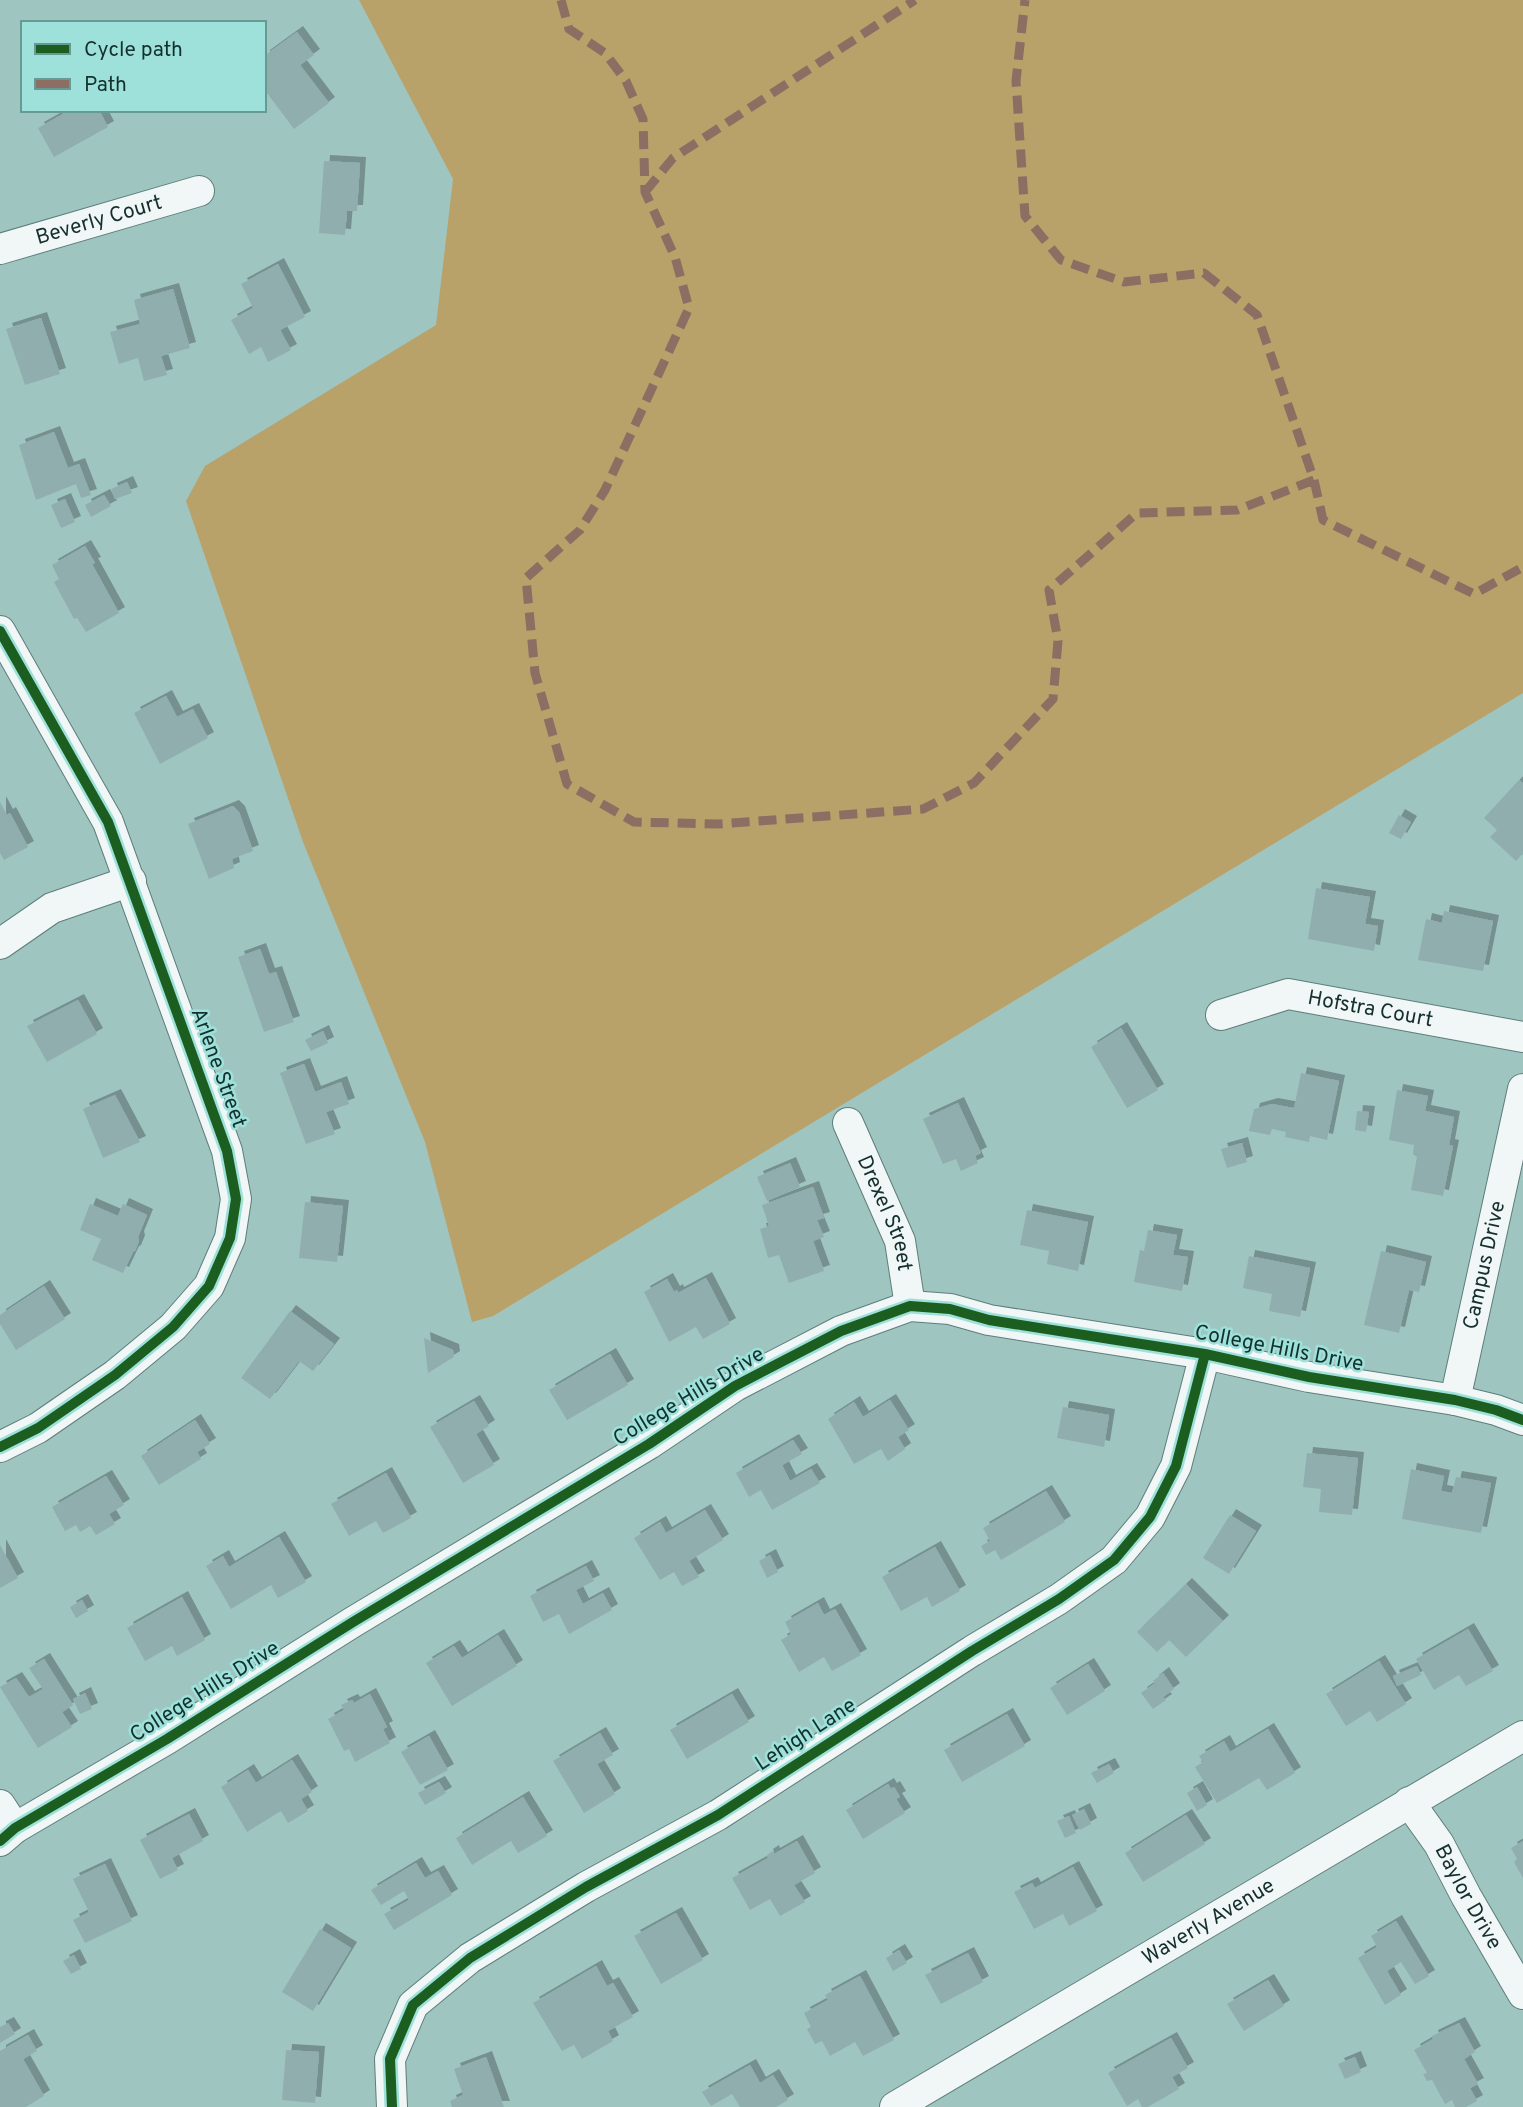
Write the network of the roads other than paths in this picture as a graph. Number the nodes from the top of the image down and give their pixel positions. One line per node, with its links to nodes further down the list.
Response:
1 (199, 191): 2 (street, Beverly Court)
2 (0, 249)
3 (0, 631): 4 (street, Arlene Street)
4 (131, 881): 5 (street); 14 (street, Arlene Street)
5 (0, 944)
6 (1221, 1015): 7 (street, Hofstra Court)
7 (1523, 1037)
8 (1523, 1089): 12 (street, Campus Drive)
9 (848, 1123): 10 (street, Drexel Street)
10 (910, 1306): 11 (street, College Hills Drive); 17 (street, College Hills Drive)
11 (1205, 1354): 12 (street, College Hills Drive); 19 (street, Lehigh Lane)
12 (1455, 1400): 13 (street, College Hills Drive)
13 (1523, 1420)
14 (0, 1447)
15 (1523, 1736): 16 (street, Waverly Avenue)
16 (1409, 1802): 18 (street, Baylor Drive); 20 (street, Waverly Avenue)
17 (5, 1825)
18 (1523, 1994)
19 (392, 2107)
20 (895, 2107)

